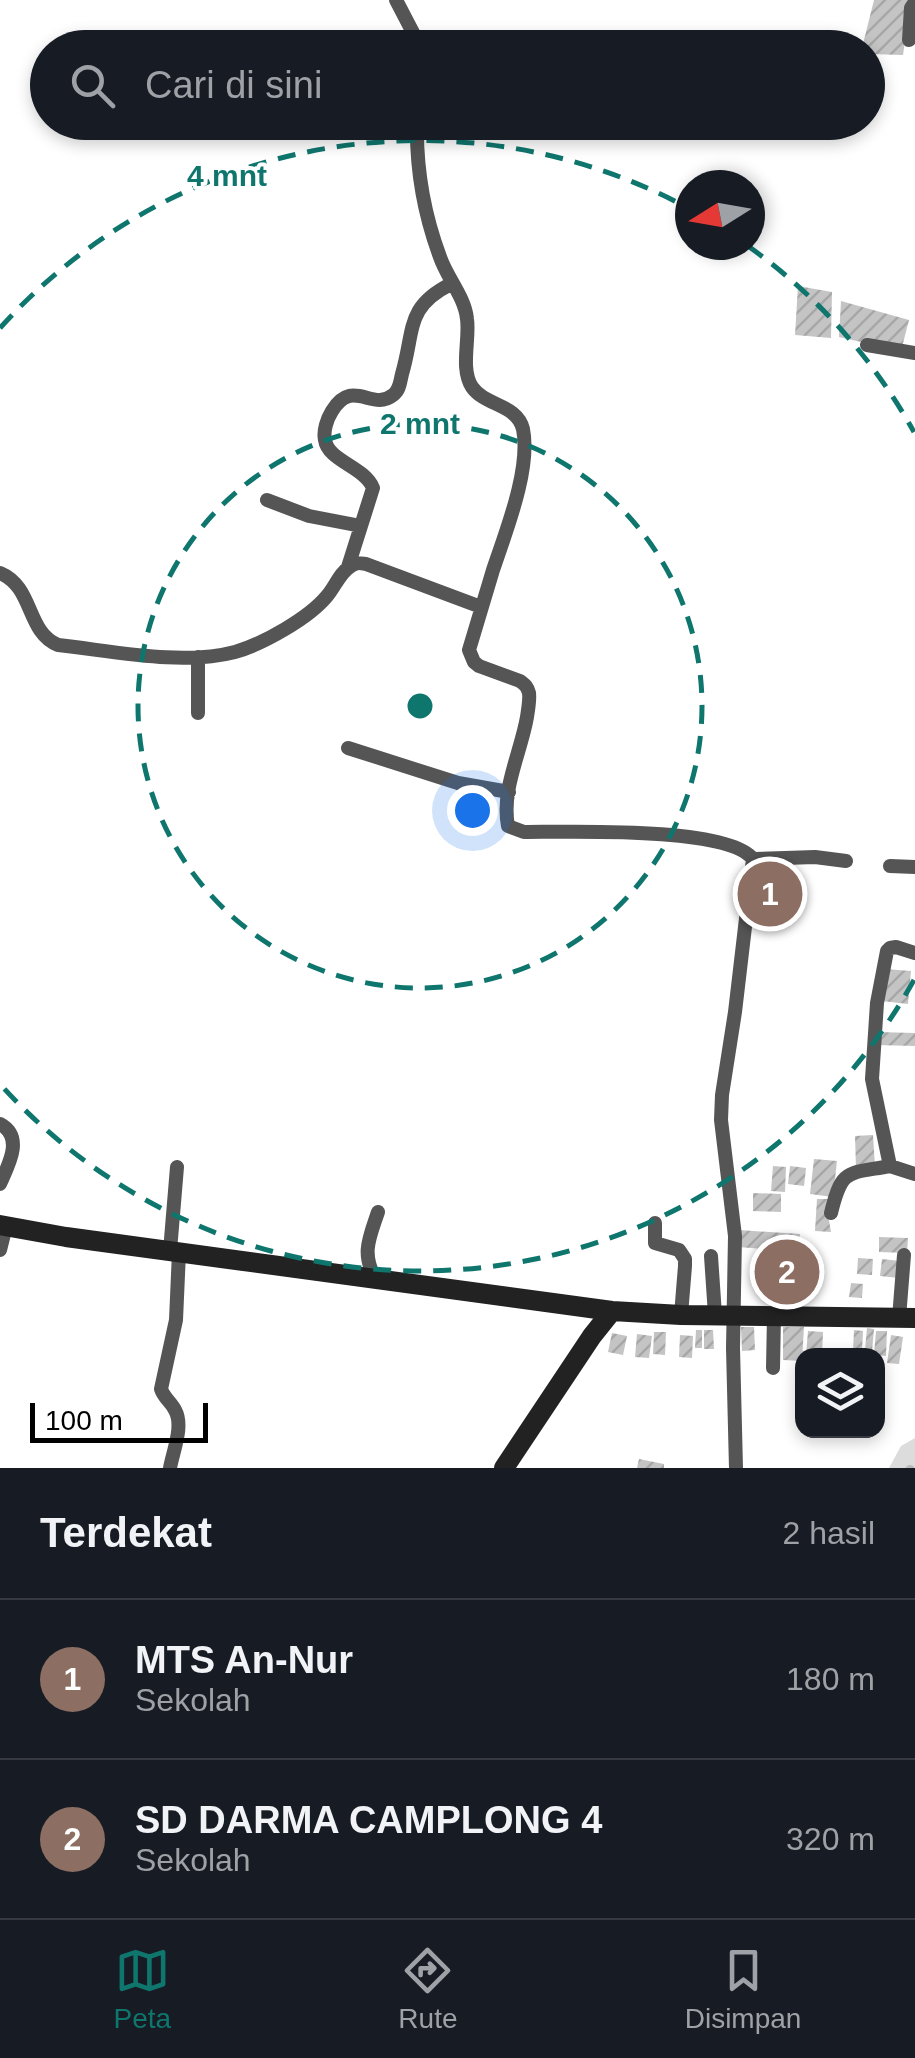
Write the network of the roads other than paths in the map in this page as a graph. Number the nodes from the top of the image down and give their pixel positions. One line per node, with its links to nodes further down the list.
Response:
1 (396, 0): 3 (street)
2 (915, 2): 4 (street)
3 (411, 30)
4 (910, 40)
5 (417, 140): 6 (street)
6 (451, 284): 10 (street); 13 (street)
7 (867, 345): 8 (street)
8 (915, 353)
9 (267, 500): 10 (street)
10 (361, 526): 11 (street)
11 (348, 567): 13 (street); 14 (street)
12 (0, 574): 14 (street)
13 (481, 607): 17 (street)
14 (198, 657): 15 (street)
15 (198, 713)
16 (348, 748): 17 (street)
17 (509, 792): 18 (street)
18 (753, 859): 19 (street); 39 (street)
19 (846, 861)
20 (890, 866): 21 (street)
21 (915, 867)
22 (915, 952): 24 (street)
23 (0, 1124): 27 (street)
24 (890, 1166): 26 (street); 29 (street)
25 (177, 1167): 33 (street)
26 (915, 1174)
27 (0, 1184)
28 (378, 1212): 36 (street)
29 (831, 1212)
30 (655, 1223): 38 (street)
31 (3, 1226): 32 (street); 33 (street)
32 (0, 1250)
33 (175, 1252): 36 (street); 43 (street)
34 (904, 1255): 41 (street)
35 (710, 1256): 39 (street)
36 (376, 1280): 37 (street)
37 (612, 1311): 38 (street); 44 (street)
38 (681, 1315): 39 (street)
39 (725, 1315): 40 (street); 45 (street)
40 (774, 1316): 41 (street); 42 (street)
41 (907, 1318)
42 (773, 1368)
43 (170, 1468)
44 (504, 1468)
45 (736, 1468)

